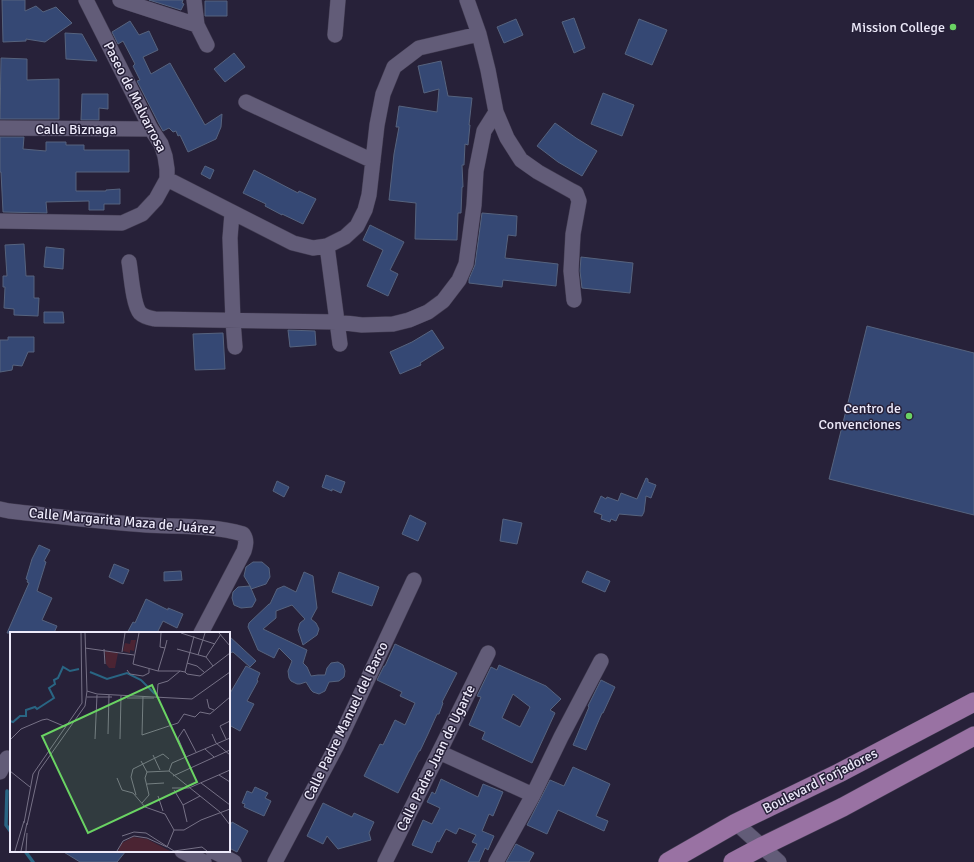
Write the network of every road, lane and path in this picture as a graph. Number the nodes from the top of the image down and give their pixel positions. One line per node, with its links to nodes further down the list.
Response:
1 (86, 0): 13 (street, Paseo de Malvarrosa)
2 (120, 0): 6 (street)
3 (194, 0): 6 (street)
4 (338, 0): 8 (street)
5 (467, 0): 7 (street)
6 (197, 25): 9 (street)
7 (480, 34): 11 (street); 14 (street)
8 (335, 35)
9 (207, 45)
10 (246, 102): 14 (street)
11 (496, 112): 20 (street); 22 (street)
12 (0, 128): 13 (street, Calle Biznaga)
13 (151, 129): 15 (street, Paseo de Malvarrosa)
14 (373, 161): 18 (street)
15 (167, 179): 16 (street); 17 (street)
16 (232, 213): 18 (street); 21 (street)
17 (0, 221)
18 (327, 246): 22 (street)
19 (129, 262): 21 (street)
20 (574, 300)
21 (233, 321): 22 (street); 24 (street)
22 (337, 322): 23 (street)
23 (340, 344)
24 (235, 347)
25 (0, 509): 27 (street, Calle Margarita Maza de Juárez)
26 (414, 580): 42 (street, Calle Padre Manuel del Barco)
27 (202, 632)
28 (488, 653): 32 (street, Calle Padre Juan de Ugarte)
29 (601, 661): 35 (street)
30 (974, 702): 36 (main road, Boulevard Forjadores)
31 (974, 736): 37 (main road)
32 (439, 752): 35 (street); 43 (street, Calle Padre Juan de Ugarte)
33 (7, 758): 34 (street)
34 (0, 772)
35 (533, 794): 44 (street)
36 (736, 823): 37 (street); 45 (main road, Boulevard Forjadores)
37 (763, 846): 46 (main road); 47 (street)
38 (184, 852): 40 (street)
39 (215, 852): 41 (street)
40 (204, 862)
41 (234, 862)
42 (275, 862)
43 (385, 862)
44 (496, 862)
45 (668, 862)
46 (733, 862)
47 (780, 862)

